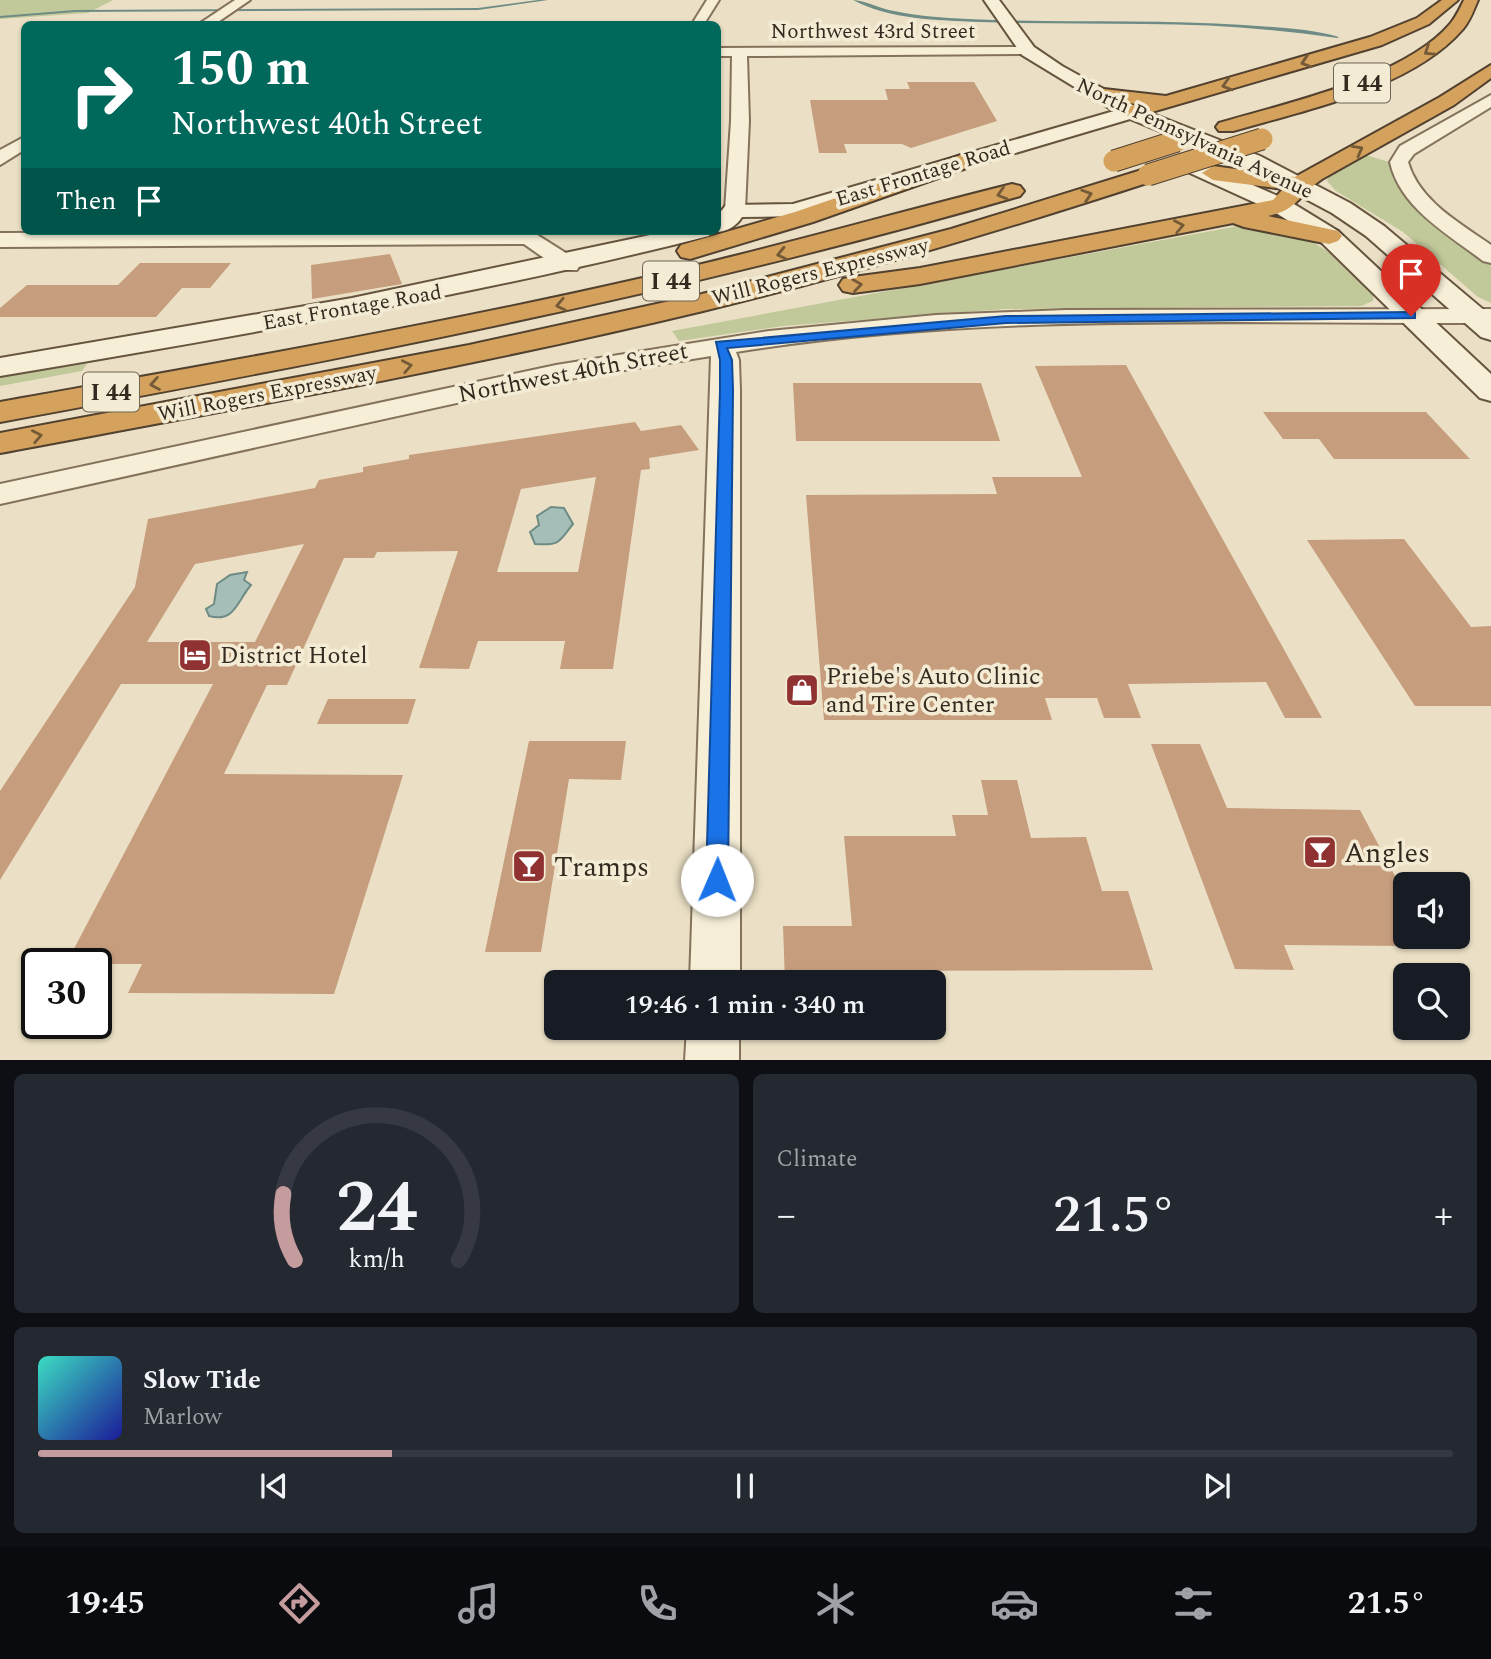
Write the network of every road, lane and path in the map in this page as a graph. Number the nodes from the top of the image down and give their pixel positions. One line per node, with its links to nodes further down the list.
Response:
1 (713, 0): 7 (street)
2 (991, 0): 8 (main road, North Pennsylvania Avenue)
3 (1451, 0): 14 (highway, one-way to 14)
4 (1471, 0): 45 (highway, Will Rogers Expressway / I 44, one-way to 45, bridge)
5 (233, 7): 6 (street)
6 (211, 21)
7 (700, 21)
8 (1023, 44): 10 (street, Northwest 43rd Street); 12 (main road, North Pennsylvania Avenue); 13 (main road, North Pennsylvania Avenue)
9 (721, 52): 10 (street, Northwest 43rd Street)
10 (739, 52): 18 (street)
11 (1491, 69): 27 (highway, one-way to 11)
12 (1052, 91)
13 (1095, 94): 14 (highway); 16 (main road, North Pennsylvania Avenue)
14 (1176, 100): 16 (highway)
15 (1491, 100): 31 (street)
16 (1131, 112): 19 (main road, East Frontage Road); 20 (main road, North Pennsylvania Avenue)
17 (721, 121): 18 (street)
18 (740, 121): 29 (street)
19 (1095, 122): 20 (main road); 21 (main road, East Frontage Road); 21 (main road, North Pennsylvania Avenue); 26 (main road, North Pennsylvania Avenue)
20 (1172, 130): 27 (main road, North Pennsylvania Avenue)
21 (1062, 131): 25 (main road, East Frontage Road)
22 (1269, 137): 40 (highway, Will Rogers Expressway / I 44, one-way to 22, bridge)
23 (21, 144): 24 (street)
24 (0, 159)
25 (964, 162): 29 (main road, East Frontage Road); 45 (highway)
26 (1213, 173): 27 (highway); 28 (main road, North Pennsylvania Avenue)
27 (1299, 184): 28 (highway); 42 (main road, North Pennsylvania Avenue)
28 (1281, 206): 30 (highway); 36 (main road, North Pennsylvania Avenue)
29 (726, 217)
30 (1218, 218): 36 (highway); 40 (highway, one-way to 30)
31 (1447, 222): 32 (street); 38 (street)
32 (1480, 222)
33 (264, 235): 37 (street)
34 (388, 235): 39 (street)
35 (685, 235): 39 (main road, East Frontage Road)
36 (1329, 236): 41 (main road, North Pennsylvania Avenue)
37 (0, 240)
38 (1491, 256)
39 (569, 265): 44 (main road, East Frontage Road)
40 (667, 310): 48 (highway, Will Rogers Expressway / I 44, one-way to 40)
41 (1411, 316): 42 (street, Northwest 40th Street); 43 (street, Northwest 40th Street); 46 (main road, North Pennsylvania Avenue)
42 (1485, 321)
43 (720, 345): 49 (street, Northwest 40th Street); 50 (street)
44 (0, 367)
45 (222, 372): 47 (highway, Will Rogers Expressway / I 44, one-way to 47)
46 (1488, 387)
47 (0, 412)
48 (0, 443)
49 (0, 494)
50 (715, 970)
51 (713, 1040): 52 (street)
52 (712, 1060)

